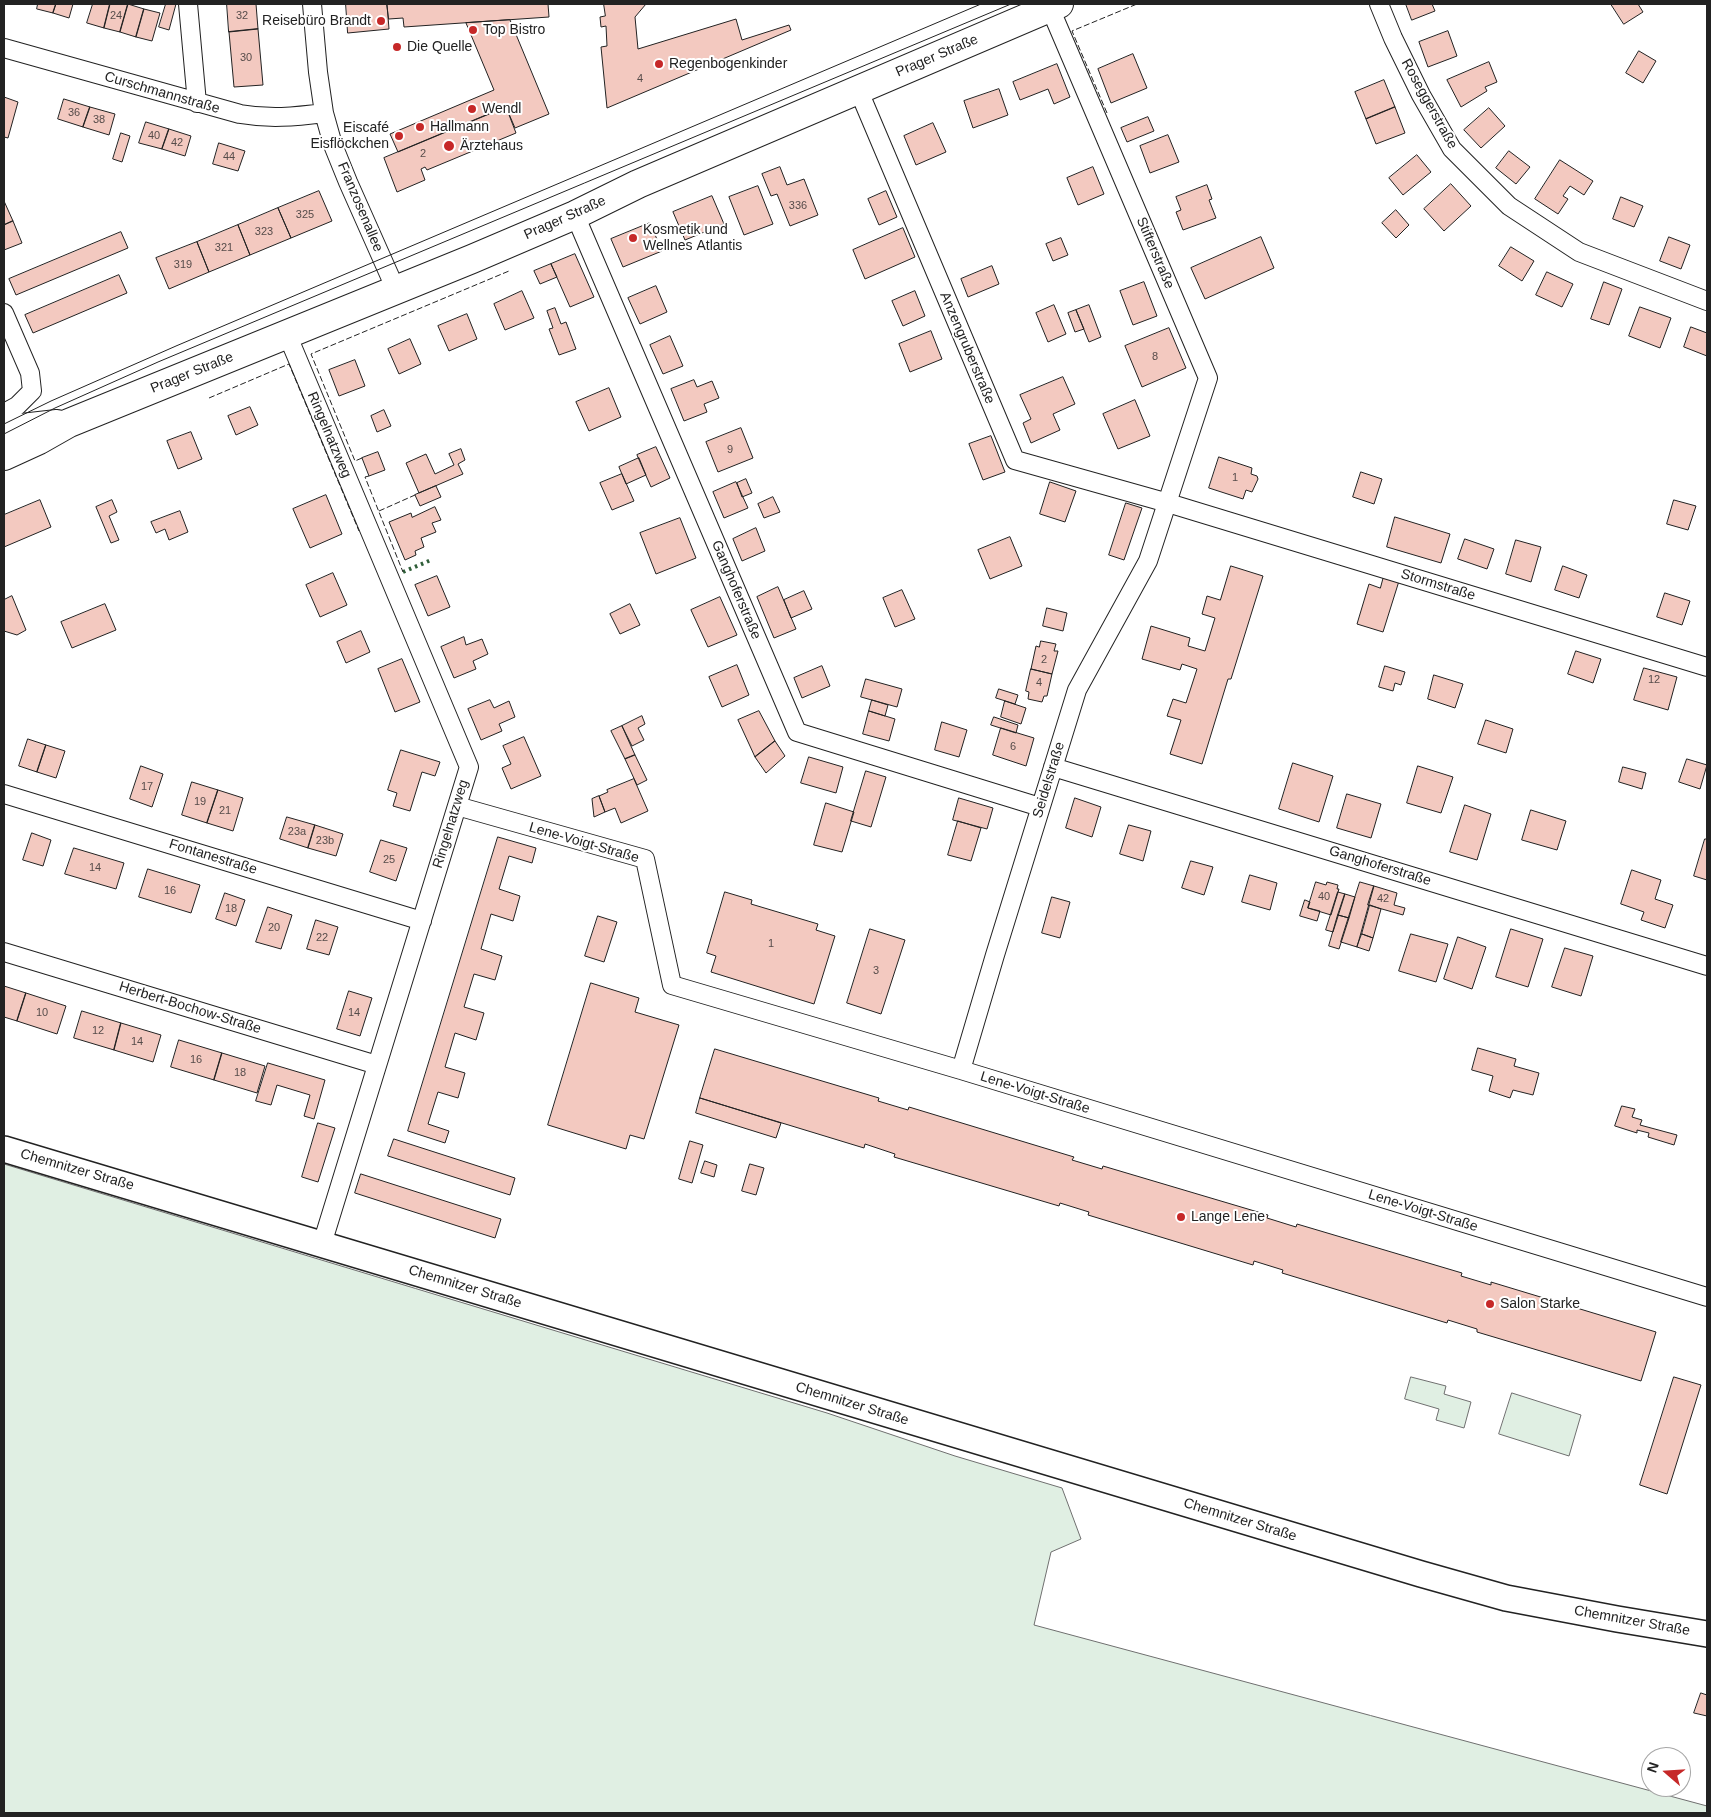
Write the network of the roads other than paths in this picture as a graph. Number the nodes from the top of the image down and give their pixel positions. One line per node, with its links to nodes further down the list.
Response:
1 (188, 4): 7 (street)
2 (312, 4): 8 (street, Franzosenallee)
3 (1379, 4): 11 (street, Roseggerstraße)
4 (1054, 6): 6 (main road, Prager Straße); 18 (street, Stifterstraße)
5 (4, 48): 7 (street, Curschmannstraße)
6 (858, 89): 9 (main road, Prager Straße); 18 (street, Anzengruberstraße)
7 (197, 103): 8 (street, Curschmannstraße)
8 (324, 113): 10 (street, Franzosenallee)
9 (575, 215): 10 (main road, Prager Straße); 23 (street, Ganghoferstraße)
10 (396, 290): 13 (main road, Prager Straße)
11 (1707, 301)
12 (4, 313): 14 (street)
13 (287, 334): 15 (main road, Prager Straße); 22 (street, Ringelnatzweg)
14 (4, 413)
15 (69, 423): 16 (main road, Prager Straße); 17 (main road, Prager Straße)
16 (4, 430)
17 (4, 456)
18 (1168, 503): 19 (street, Stormstraße); 20 (street, Seidelstraße)
19 (1707, 667)
20 (1053, 767): 23 (street, Seidelstraße); 26 (street, Ganghoferstraße)
21 (4, 794): 24 (street, Fontanestraße)
22 (457, 806): 24 (street, Ringelnatzweg); 28 (street, Lene-Voigt-Straße)
23 (1040, 807): 28 (street, Seidelstraße)
24 (422, 921): 27 (street, Ringelnatzweg)
25 (4, 952): 27 (street, Herbert-Bochow-Straße)
26 (1707, 966)
27 (377, 1065): 30 (street, Ringelnatzweg)
28 (961, 1070): 31 (street, Lene-Voigt-Straße)
29 (4, 1149): 30 (main road, Chemnitzer Straße)
30 (322, 1244): 32 (main road, Chemnitzer Straße)
31 (1707, 1297)
32 (1707, 1634)

